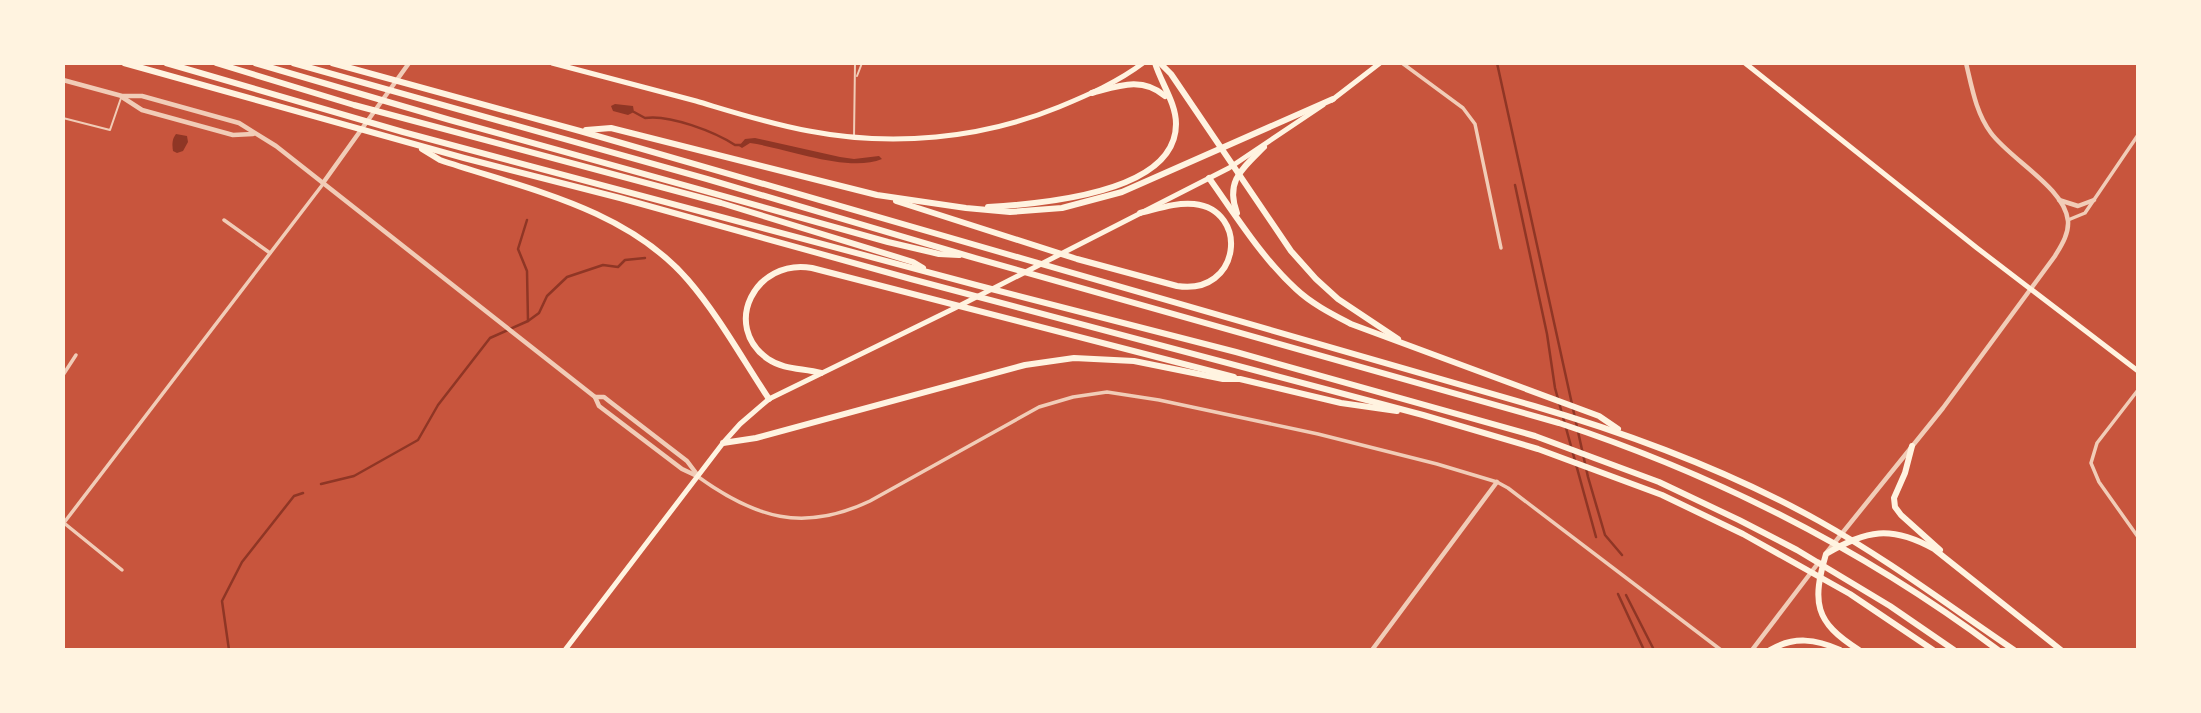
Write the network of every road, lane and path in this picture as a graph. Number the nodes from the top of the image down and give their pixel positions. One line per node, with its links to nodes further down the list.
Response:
1 (124, 63): 30 (highway)
2 (166, 63): 46 (highway)
3 (216, 63): 24 (highway)
4 (255, 63): 22 (highway)
5 (293, 63): 45 (highway)
6 (332, 63): 26 (highway)
7 (409, 63): 22 (street)
8 (552, 63): 29 (main road)
9 (855, 63): 17 (lane)
10 (862, 63): 17 (lane)
11 (1143, 63): 19 (main road)
12 (1158, 63): 23 (highway); 48 (highway)
13 (1380, 63): 21 (main road)
14 (1402, 63): 43 (street)
15 (1745, 63): 47 (main road)
16 (1966, 63): 36 (street)
17 (856, 77): 29 (lane)
18 (63, 80): 20 (street)
19 (1092, 93): 23 (highway); 29 (main road)
20 (122, 96): 25 (lane); 27 (street); 27 (street)
21 (1333, 99): 31 (main road); 38 (highway)
22 (382, 101): 24 (street); 45 (highway)
23 (1172, 103): 38 (highway)
24 (376, 110): 34 (street); 46 (highway)
25 (63, 118)
26 (580, 131): 35 (highway); 58 (highway)
27 (254, 134): 34 (street)
28 (2138, 135): 37 (street)
29 (854, 138)
30 (414, 144): 56 (highway); 57 (highway)
31 (1264, 147): 32 (highway)
32 (1242, 165): 33 (main road); 42 (highway)
33 (1209, 178): 39 (main road); 42 (highway)
34 (323, 183): 44 (street); 55 (street)
35 (877, 195): 38 (highway); 39 (highway)
36 (2059, 200): 37 (street); 41 (street)
37 (2094, 200): 41 (street)
38 (965, 208)
39 (1140, 213): 51 (main road)
40 (224, 220): 44 (street)
41 (2068, 220): 47 (street)
42 (1241, 222): 48 (highway)
43 (1501, 248)
44 (271, 253): 63 (street)
45 (968, 256): 77 (highway)
46 (930, 273): 76 (highway)
47 (2031, 289): 50 (main road); 60 (street)
48 (1411, 347): 58 (highway)
49 (76, 355): 52 (street)
50 (2138, 370)
51 (821, 373): 53 (highway); 56 (main road)
52 (63, 375)
53 (1240, 379): 57 (highway); 59 (highway)
54 (2138, 390): 64 (street)
55 (595, 397): 61 (street); 61 (street)
56 (769, 399): 59 (main road)
57 (1423, 415): 75 (highway)
58 (1626, 434): 78 (highway)
59 (723, 443): 61 (main road)
60 (1912, 446): 65 (street); 66 (highway)
61 (697, 476): 62 (street); 68 (main road)
62 (1497, 482): 69 (street); 70 (street)
63 (63, 523): 67 (street)
64 (2138, 537)
65 (1826, 554): 66 (highway); 71 (street); 74 (highway)
66 (1948, 559): 79 (highway)
67 (122, 570)
68 (565, 650)
69 (1372, 650)
70 (1721, 650)
71 (1752, 650)
72 (1770, 650): 73 (highway)
73 (1840, 650)
74 (1859, 650)
75 (1933, 650)
76 (1954, 650)
77 (1998, 650)
78 (2014, 650)
79 (2061, 650)

